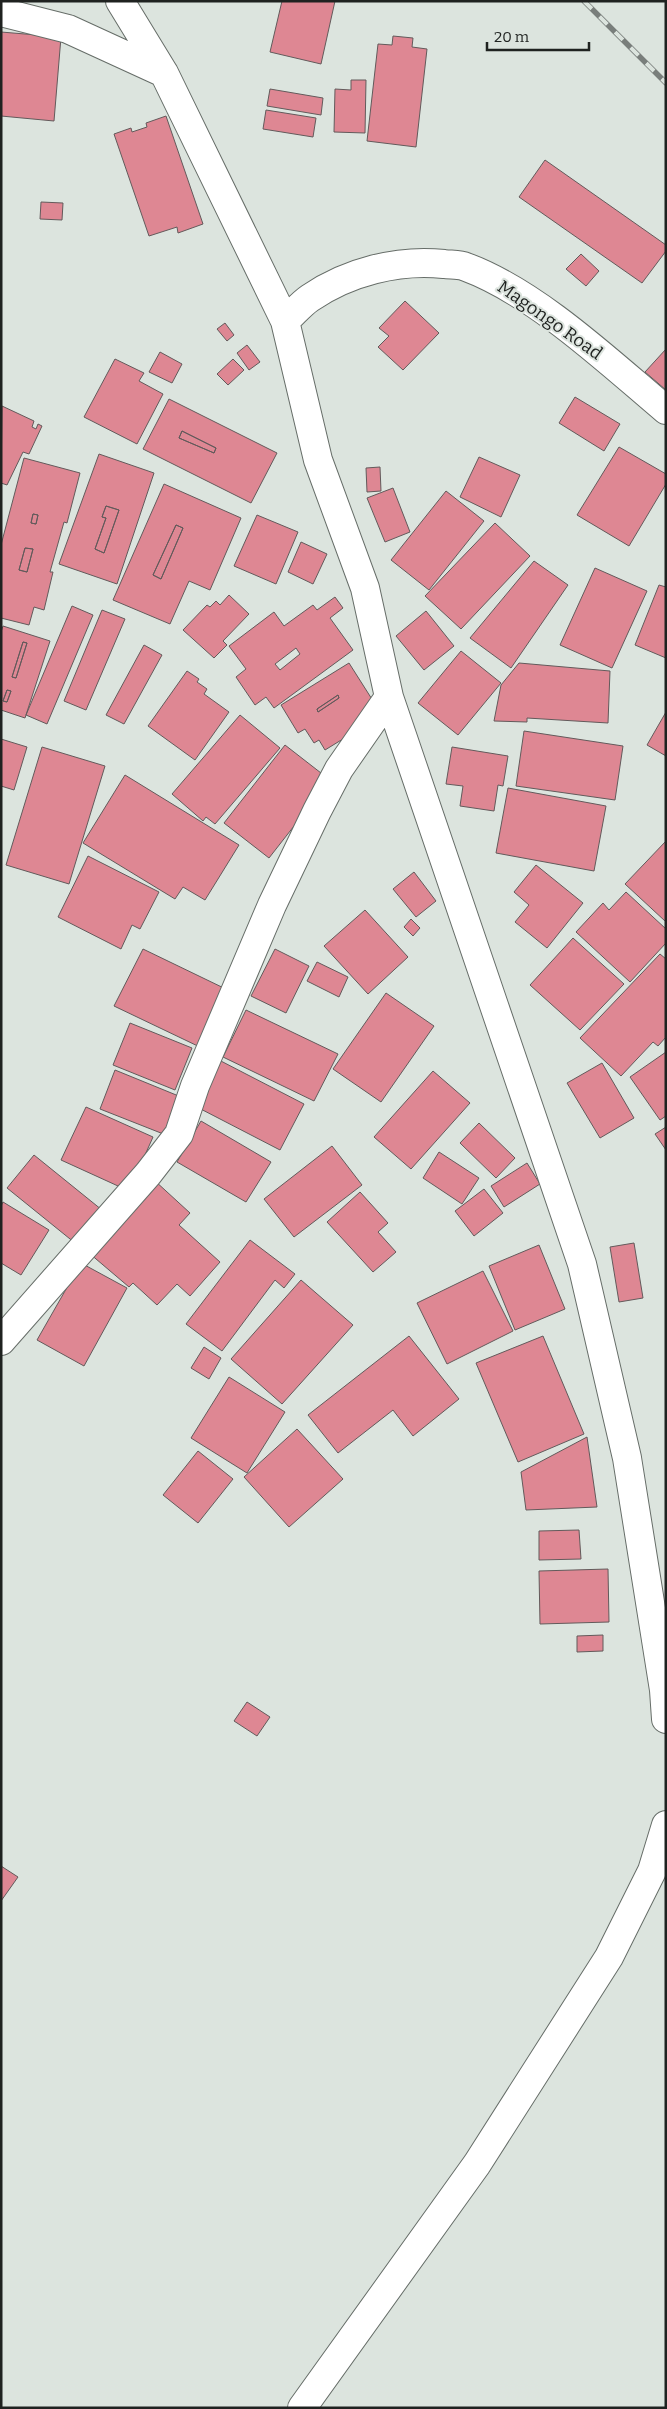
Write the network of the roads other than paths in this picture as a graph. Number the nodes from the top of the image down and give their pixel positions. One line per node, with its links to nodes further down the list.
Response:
1 (120, 1): 3 (street)
2 (1, 12): 3 (street)
3 (164, 73): 4 (street)
4 (286, 321): 5 (street, Magongo Road); 6 (street)
5 (666, 410)
6 (388, 697): 7 (street); 8 (street)
7 (1, 1340)
8 (666, 1720)
9 (666, 1824): 10 (street)
10 (302, 2408)

